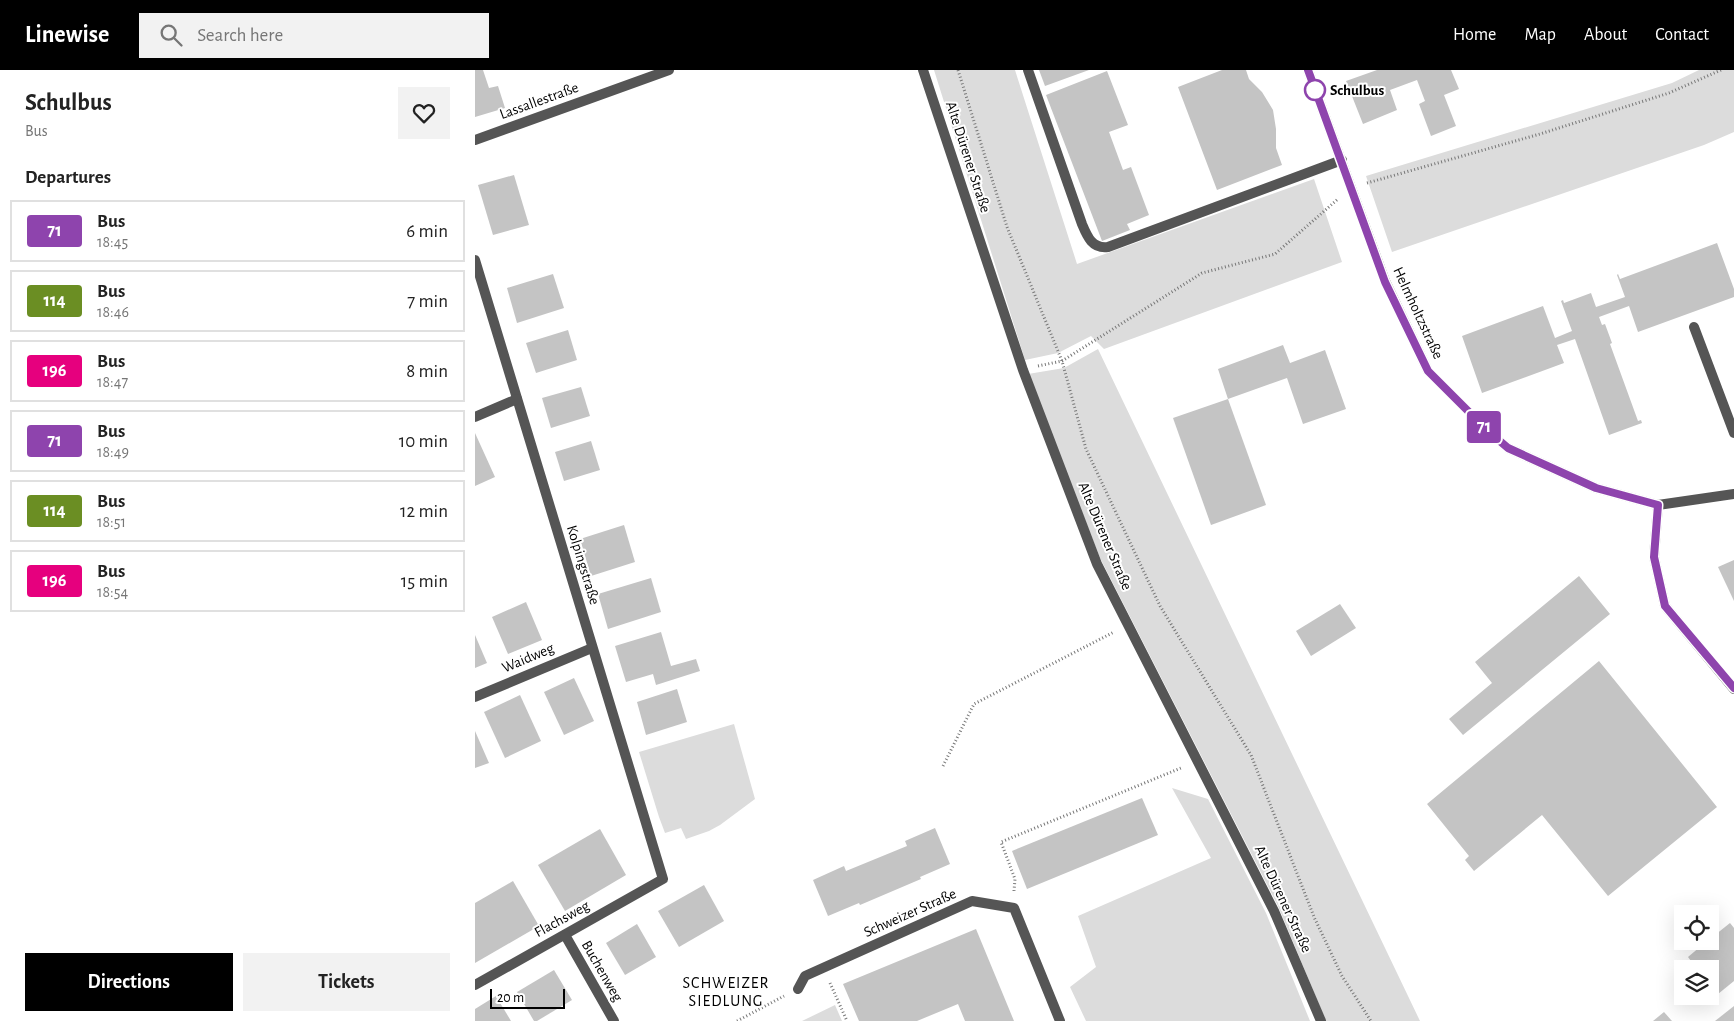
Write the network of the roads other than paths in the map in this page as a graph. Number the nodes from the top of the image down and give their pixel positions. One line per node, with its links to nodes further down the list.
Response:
1 (669, 70): 5 (street, Lassallestraße)
2 (923, 70): 23 (street, Alte Dürener Straße)
3 (1028, 70): 6 (street)
4 (1308, 70): 6 (street, Helmholtzstraße)
5 (475, 140)
6 (1342, 160): 13 (street, Helmholtzstraße)
7 (475, 260): 9 (street, Kolpingstraße)
8 (1694, 326): 11 (street)
9 (517, 399): 10 (street); 14 (street, Kolpingstraße)
10 (475, 417)
11 (1734, 433)
12 (1734, 494): 13 (street, Helmholtzstraße)
13 (1658, 505): 15 (street)
14 (592, 648): 16 (street, Waidweg); 17 (street, Kolpingstraße)
15 (1734, 688)
16 (475, 697)
17 (663, 879): 18 (street, Flachsweg)
18 (565, 935): 19 (street, Flachsweg); 21 (street, Buchenweg)
19 (475, 985)
20 (798, 989): 22 (street, Schweizer Straße)
21 (614, 1021)
22 (1060, 1021)
23 (1321, 1021)

